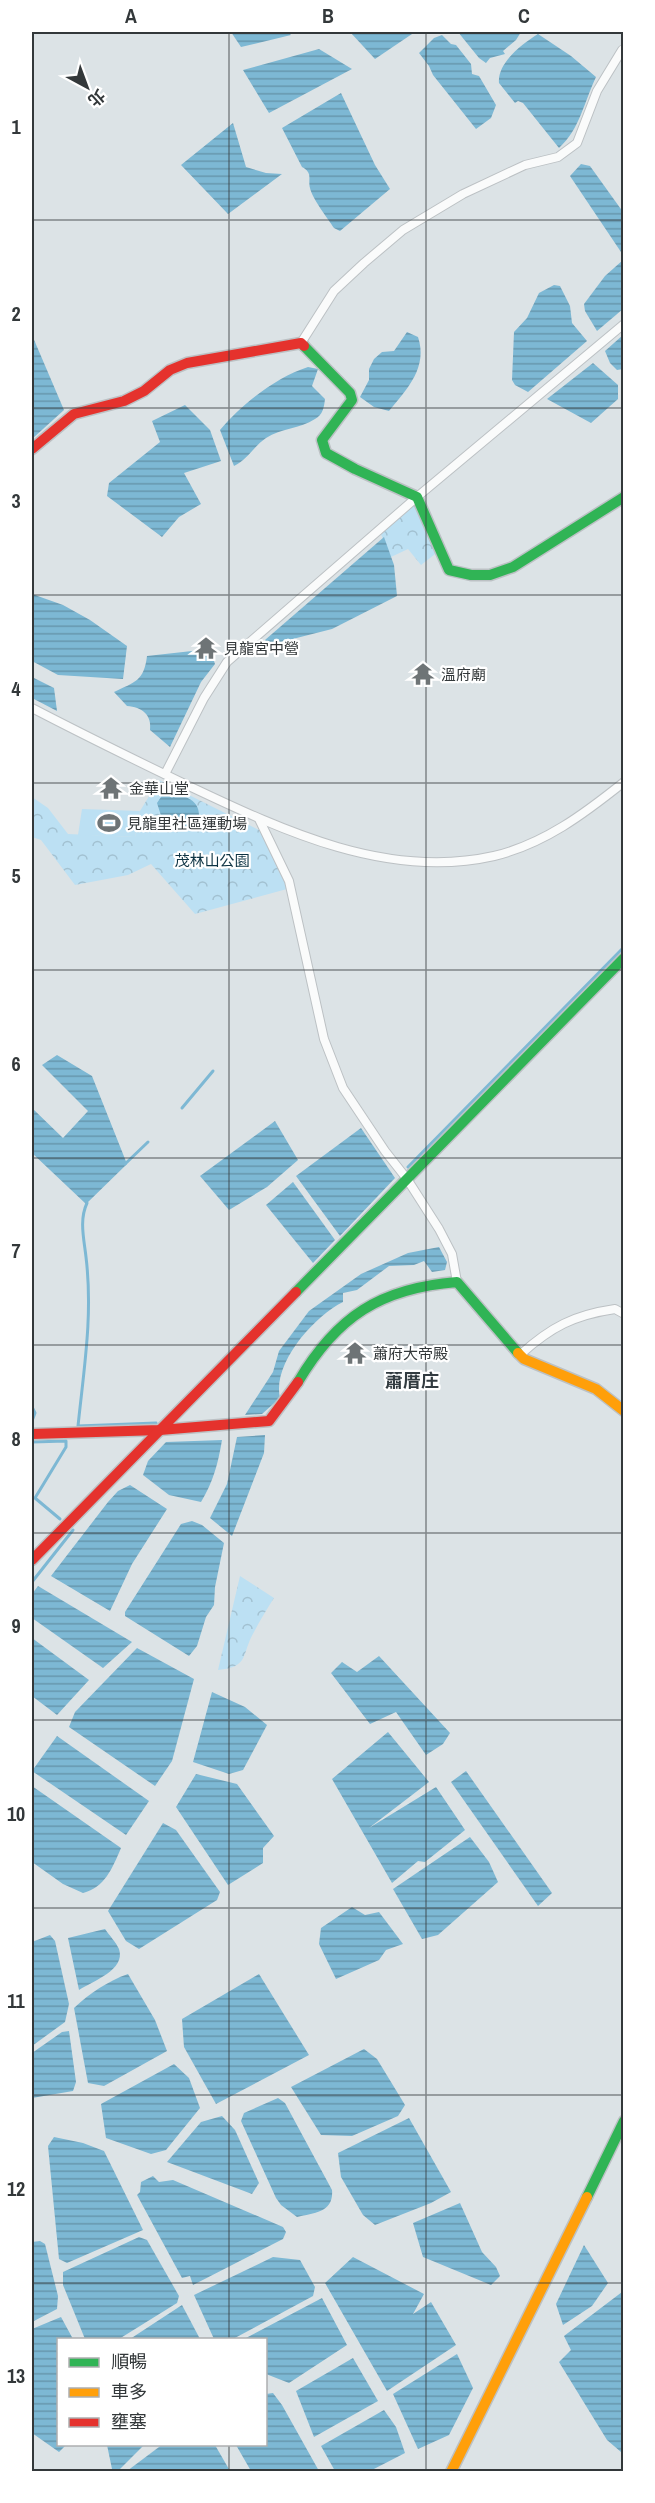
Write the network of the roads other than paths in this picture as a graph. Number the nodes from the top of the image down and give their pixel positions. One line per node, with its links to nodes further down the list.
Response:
1 (624, 52): 3 (street)
2 (624, 324): 5 (street)
3 (301, 343): 4 (street); 5 (street)
4 (32, 449)
5 (417, 496): 6 (street); 8 (street)
6 (624, 497)
7 (32, 708): 8 (street)
8 (165, 774): 10 (street)
9 (624, 783): 10 (street)
10 (259, 819): 12 (street)
11 (624, 958): 12 (street)
12 (407, 1179): 13 (street); 17 (street)
13 (457, 1282): 15 (street); 17 (street)
14 (624, 1314): 15 (street)
15 (520, 1354): 16 (street)
16 (624, 1411)
17 (160, 1430): 18 (street); 19 (street)
18 (32, 1434)
19 (32, 1560)
20 (624, 2121): 21 (street)
21 (451, 2472)

